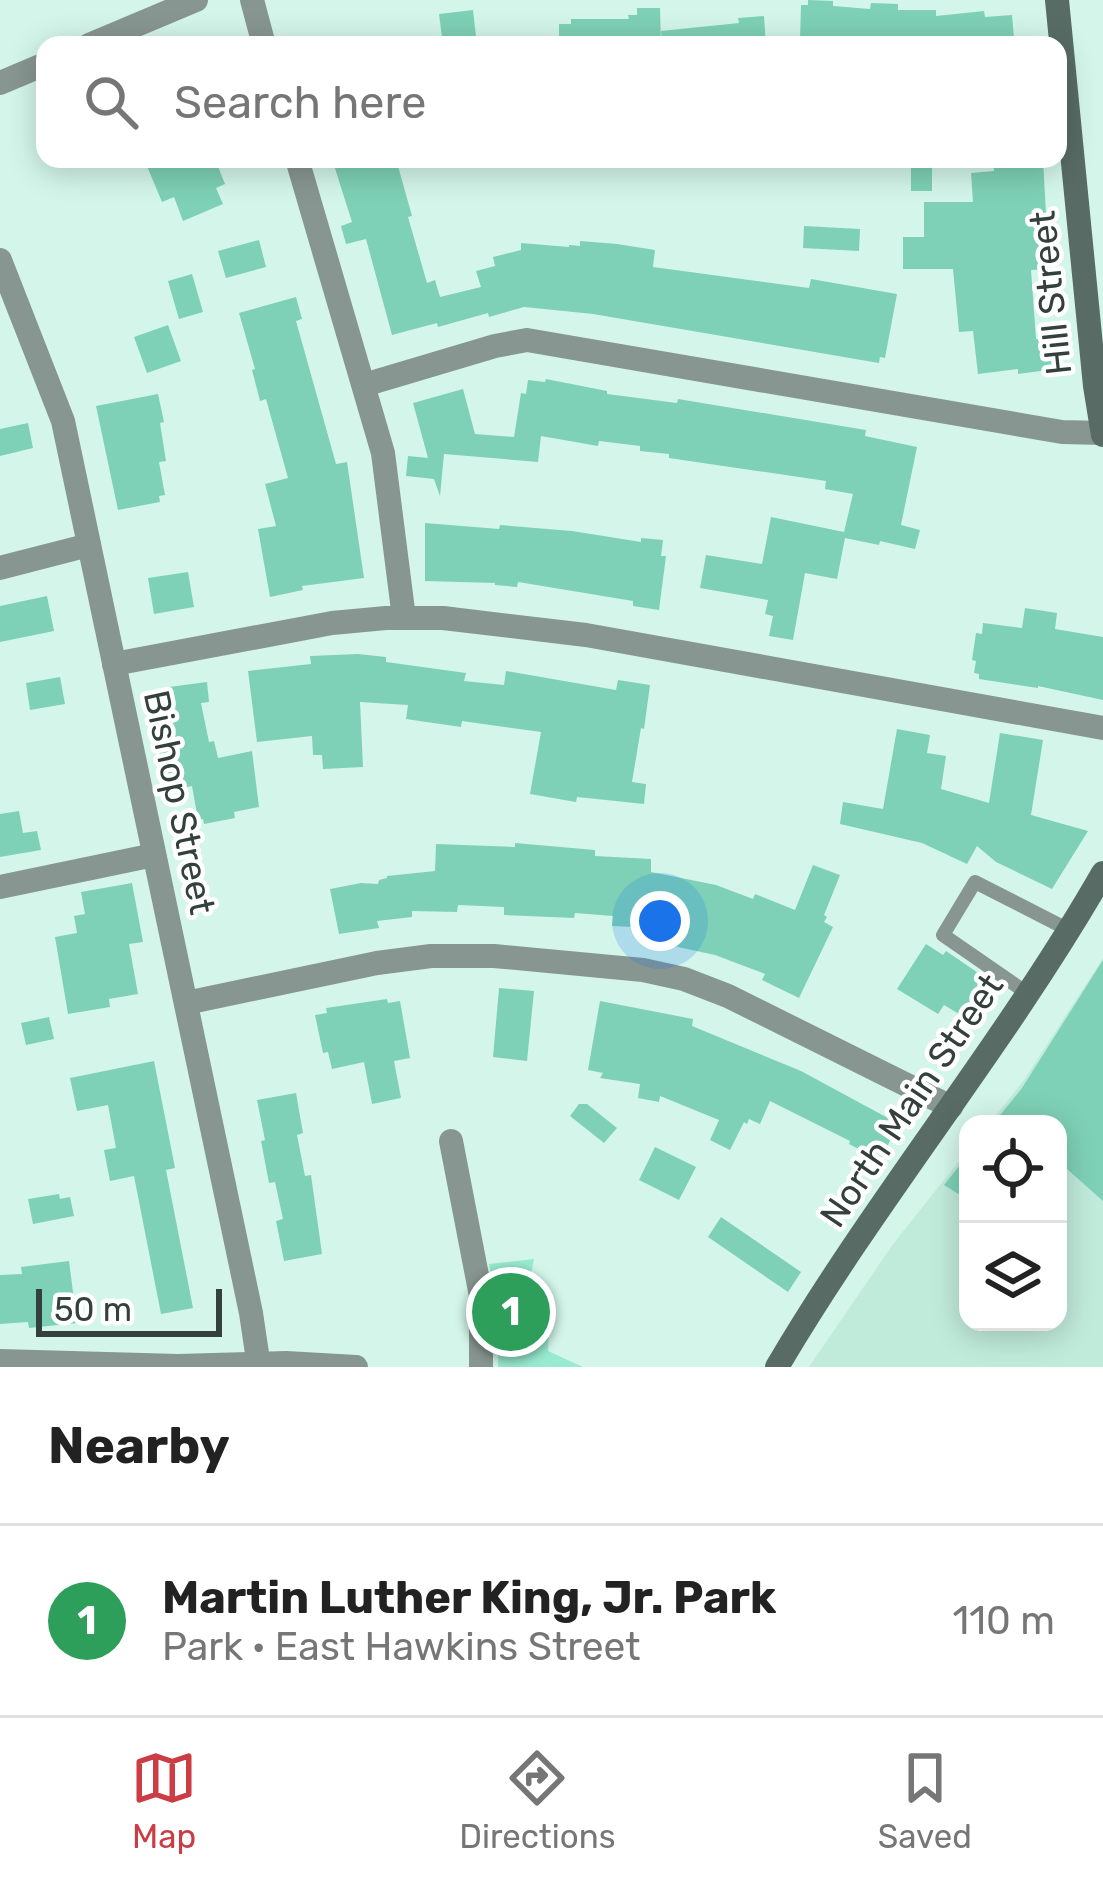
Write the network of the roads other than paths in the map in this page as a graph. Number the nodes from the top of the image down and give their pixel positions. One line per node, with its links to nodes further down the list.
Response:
1 (196, 0): 4 (street)
2 (252, 0): 5 (street)
3 (1057, 0): 6 (main road, Hill Street)
4 (110, 36)
5 (262, 36)
6 (1061, 36)
7 (36, 68): 8 (street)
8 (0, 83)
9 (1067, 101): 13 (main road, Hill Street)
10 (300, 168): 12 (street)
11 (0, 260): 14 (street, Bishop Street)
12 (364, 385): 13 (street); 16 (street)
13 (1103, 434)
14 (89, 544): 15 (street); 17 (street, Bishop Street)
15 (0, 568)
16 (404, 618): 17 (street); 18 (street)
17 (114, 664): 19 (street, Bishop Street)
18 (1103, 728)
19 (154, 855): 21 (street); 24 (street, Bishop Street)
20 (1103, 873): 22 (main road, North Main Street)
21 (0, 887)
22 (1069, 930): 23 (main road, North Main Street); 23 (lane)
23 (1028, 993): 25 (main road, North Main Street)
24 (186, 1004): 25 (street); 28 (street, Bishop Street)
25 (951, 1107): 31 (main road, North Main Street)
26 (451, 1141): 30 (street)
27 (0, 1361): 28 (street)
28 (259, 1366): 29 (street)
29 (356, 1367)
30 (481, 1367)
31 (777, 1367)

